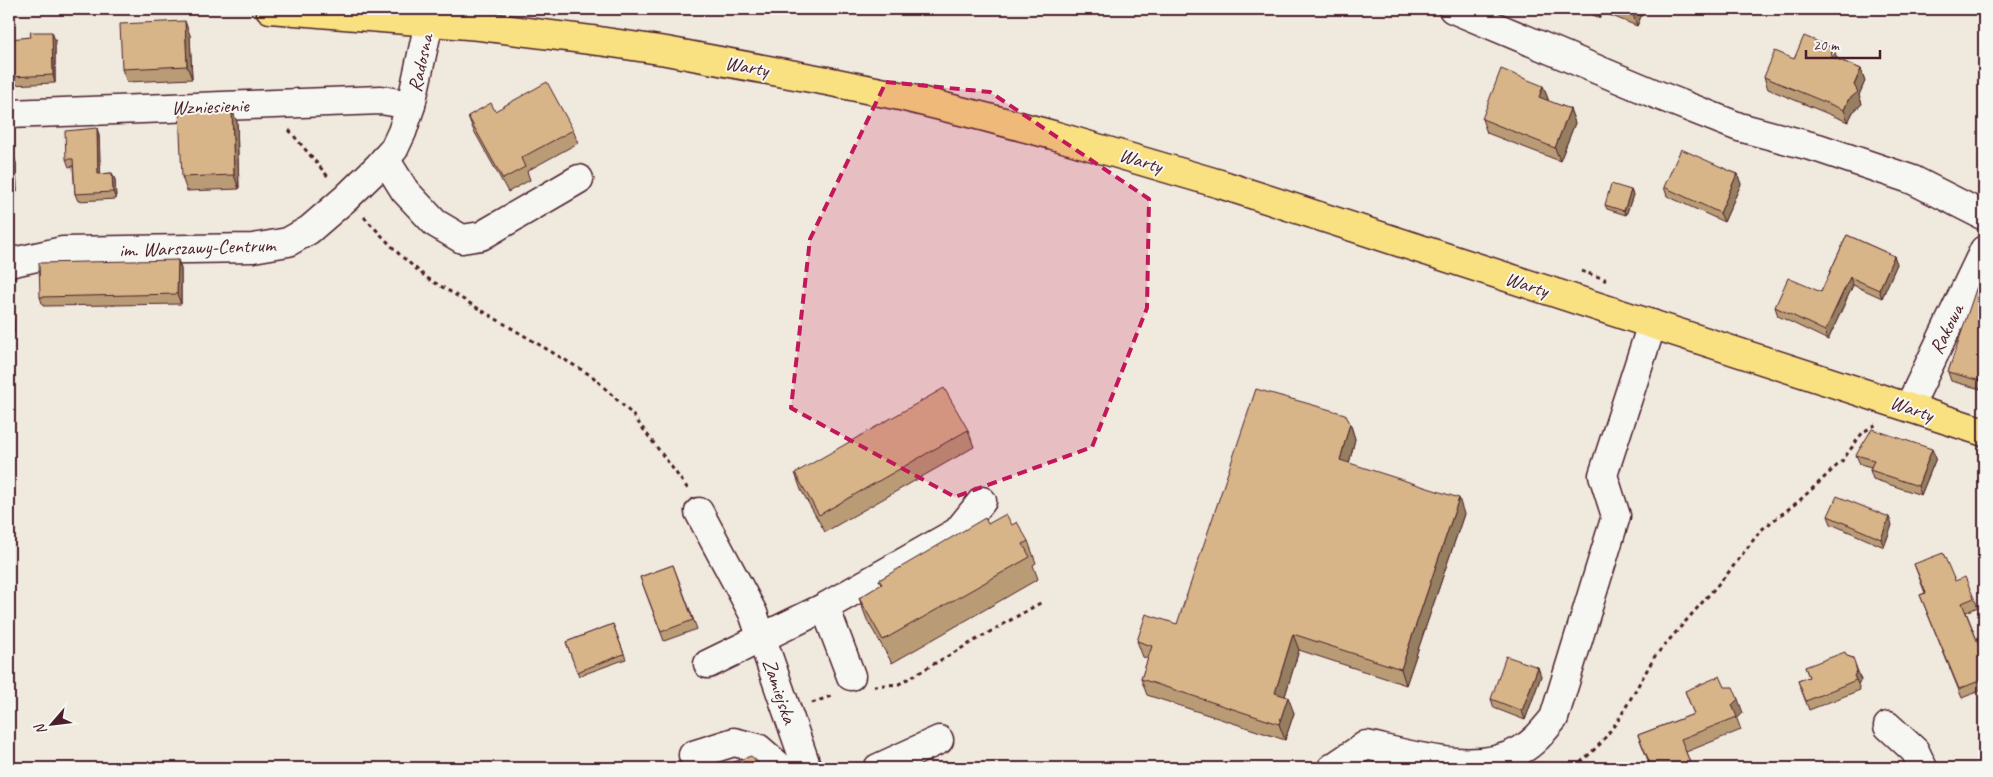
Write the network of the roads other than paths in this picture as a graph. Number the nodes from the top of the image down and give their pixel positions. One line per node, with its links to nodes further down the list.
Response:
1 (270, 9): 3 (main road, Warty)
2 (1453, 9): 8 (street)
3 (429, 22): 4 (street, Radosna); 11 (main road, Warty)
4 (411, 104): 5 (street, Wzniesienie); 6 (street, im. Warszawy-Centrum)
5 (9, 114)
6 (385, 159): 7 (street); 10 (street, im. Warszawy-Centrum)
7 (579, 180)
8 (1984, 216)
9 (1984, 250): 12 (street, Rakowa)
10 (9, 263)
11 (1652, 324): 12 (main road, Warty); 26 (street)
12 (1909, 407): 13 (main road, Warty)
13 (1984, 432)
14 (982, 501): 16 (street)
15 (699, 512): 17 (street, Zamiejska)
16 (825, 607): 17 (street); 19 (street)
17 (757, 625): 18 (street); 24 (street, Zamiejska)
18 (708, 664)
19 (851, 685)
20 (1888, 726): 27 (street)
21 (939, 740): 25 (street)
22 (693, 755): 23 (street)
23 (781, 768)
24 (807, 768)
25 (878, 768)
26 (1332, 768)
27 (1923, 768)

